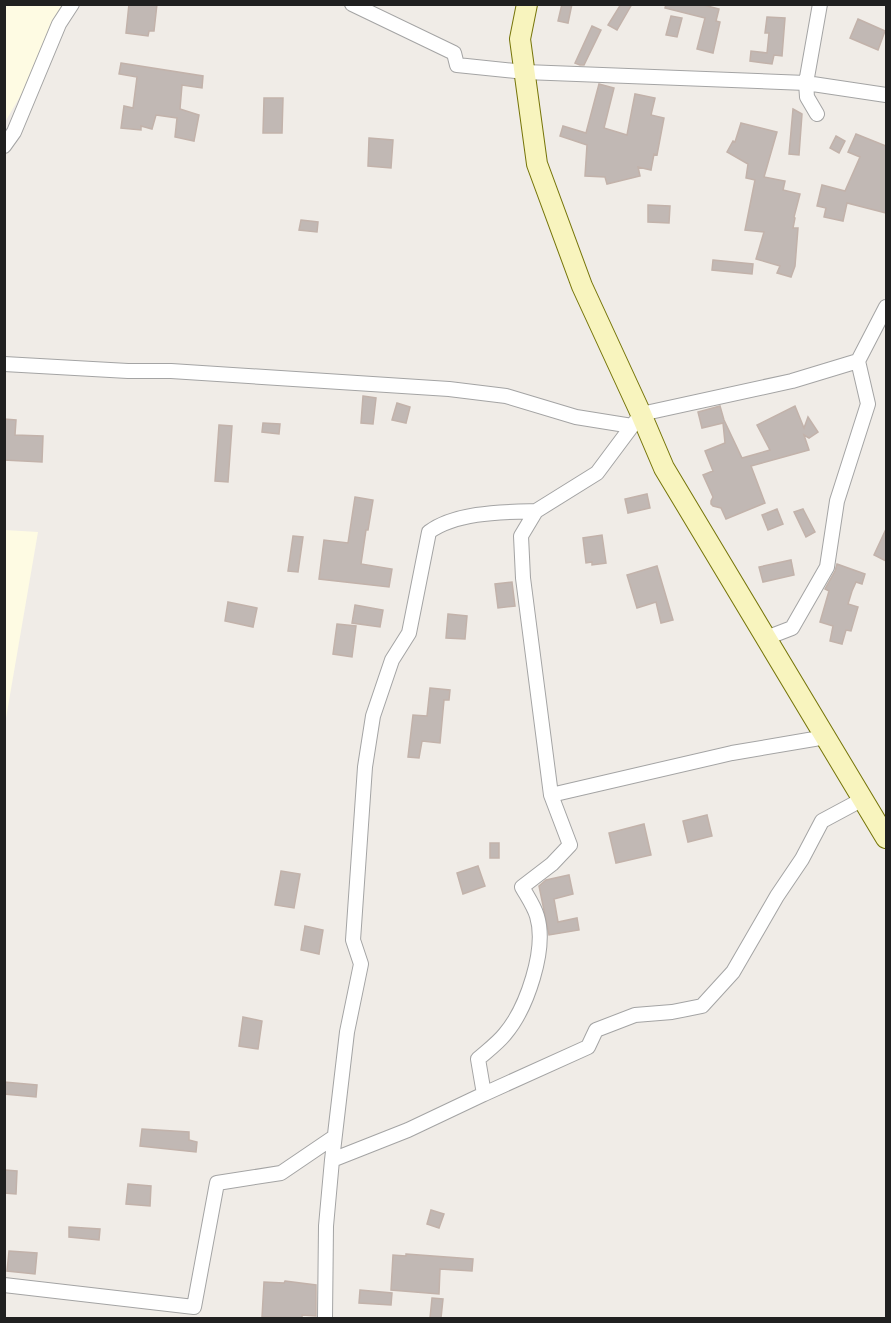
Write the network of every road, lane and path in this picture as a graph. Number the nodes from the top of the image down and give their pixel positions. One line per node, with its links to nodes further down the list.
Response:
1 (72, 4): 9 (street)
2 (352, 4): 5 (street)
3 (527, 4): 5 (main road)
4 (820, 4): 6 (street)
5 (525, 72): 6 (street); 13 (main road)
6 (806, 83): 7 (street); 8 (street)
7 (886, 95)
8 (816, 114)
9 (4, 146)
10 (886, 307): 11 (street)
11 (858, 361): 13 (street); 15 (street)
12 (4, 364): 13 (street)
13 (637, 420): 14 (street); 15 (main road)
14 (536, 511): 17 (street); 21 (street)
15 (766, 638): 16 (main road)
16 (826, 737): 17 (street); 18 (main road)
17 (551, 795): 20 (street)
18 (863, 799): 19 (main road); 20 (street)
19 (886, 838)
20 (484, 1094): 22 (street)
21 (334, 1137): 22 (street); 23 (street)
22 (332, 1160): 24 (street)
23 (4, 1285)
24 (325, 1318)

